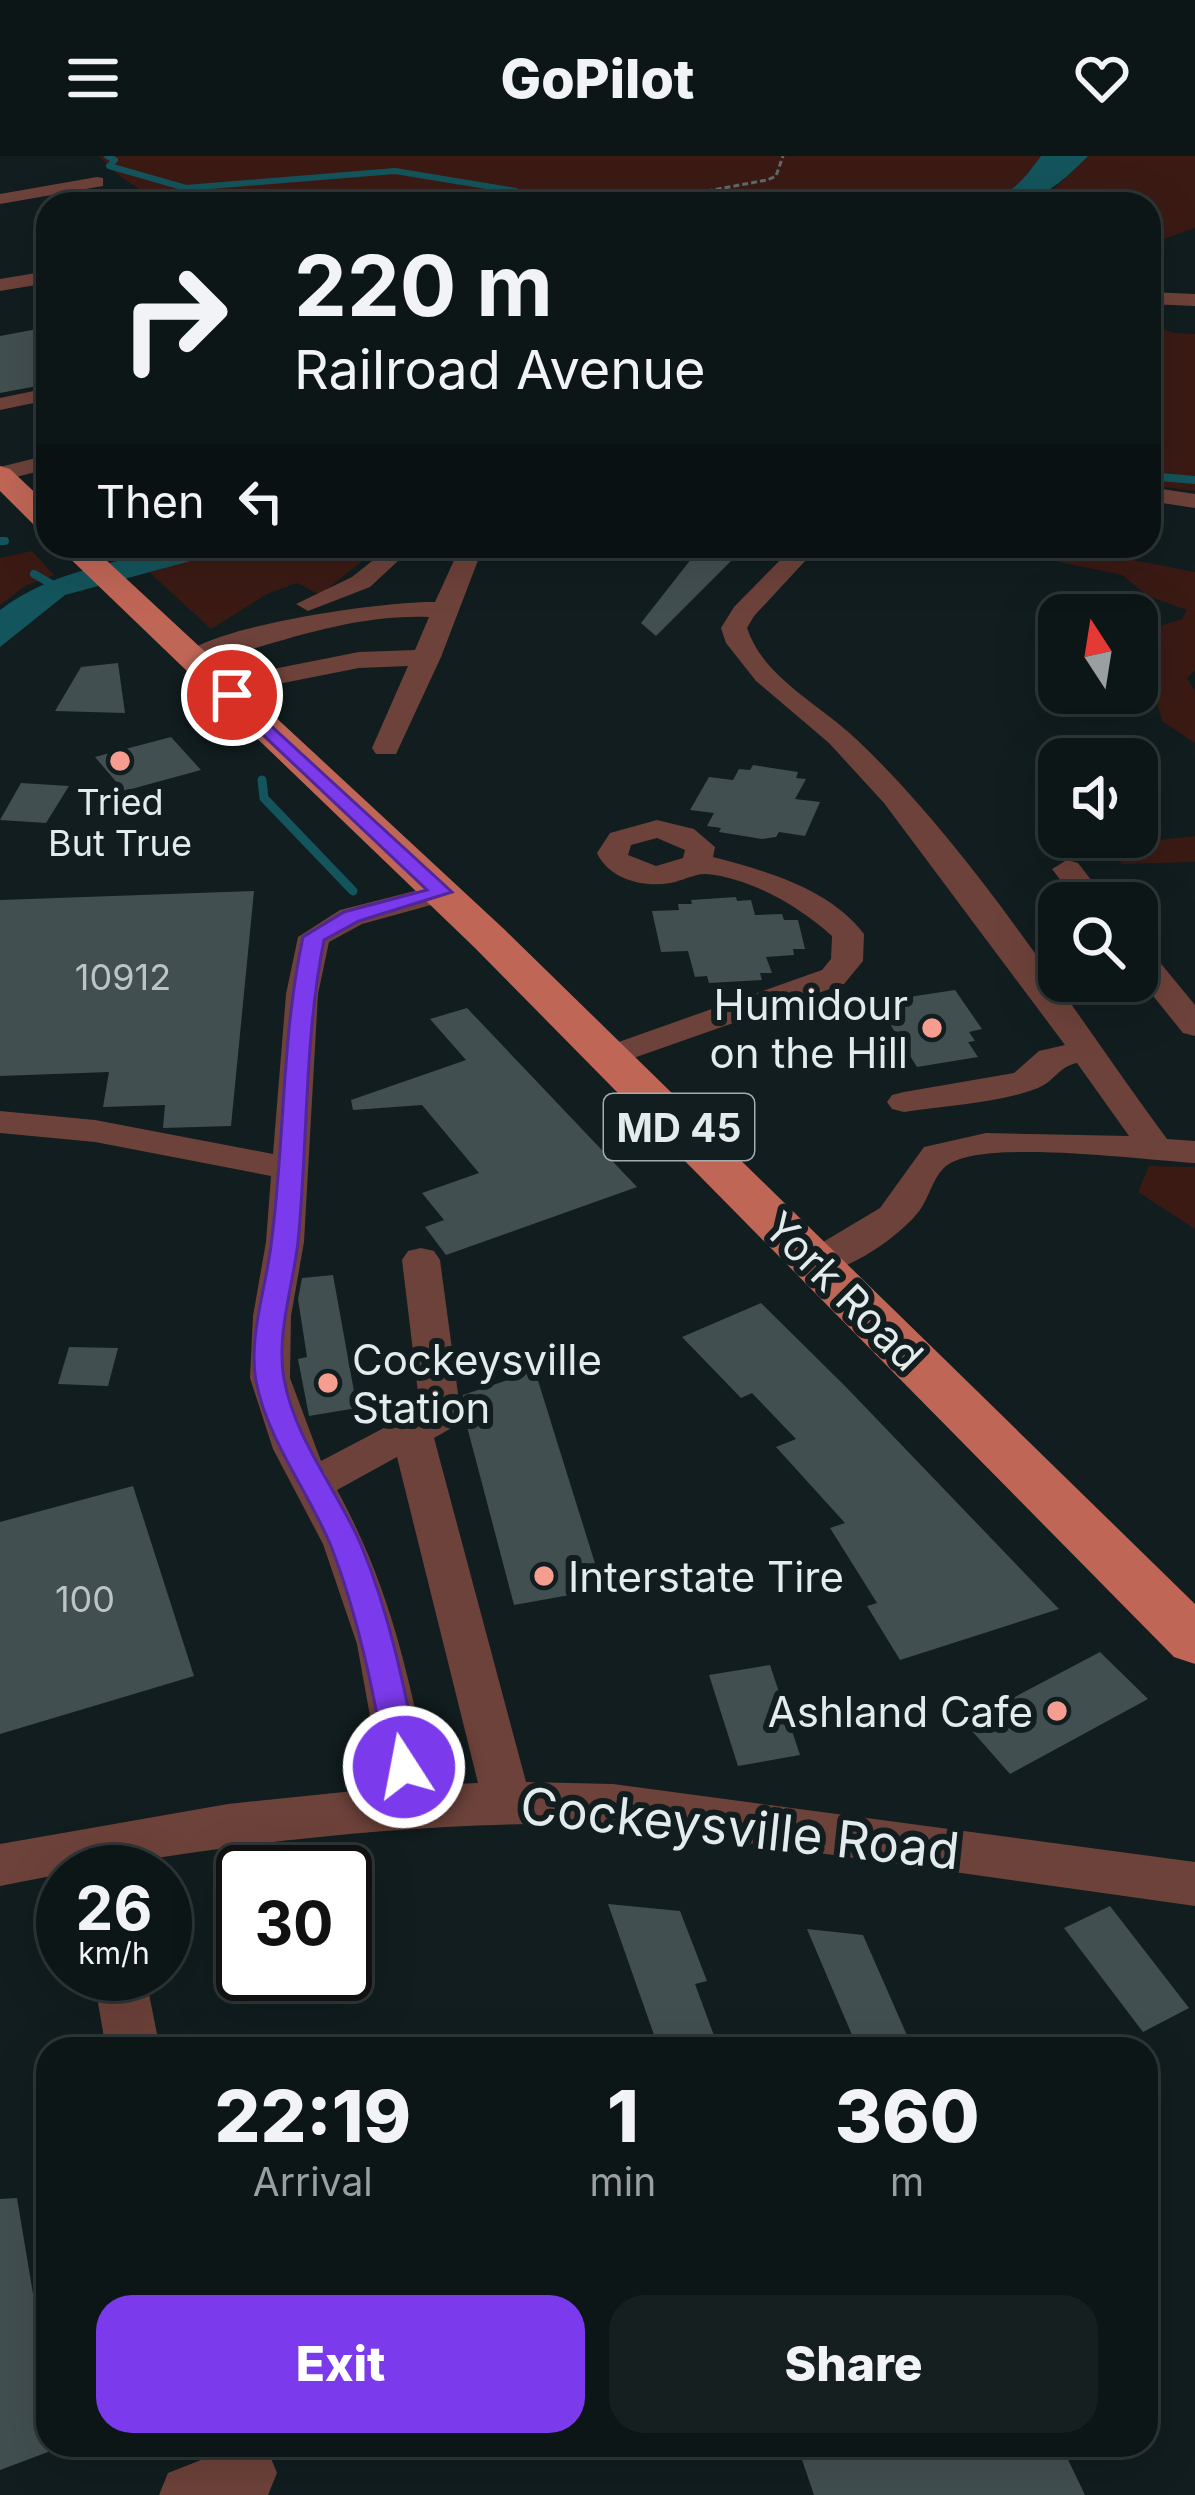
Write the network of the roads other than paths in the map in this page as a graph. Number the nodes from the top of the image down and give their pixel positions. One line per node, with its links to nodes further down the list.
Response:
1 (0, 174): 5 (street)
2 (97, 182): 3 (street)
3 (40, 192)
4 (36, 193): 5 (street)
5 (29, 194): 6 (street)
6 (0, 199)
7 (36, 279): 8 (street)
8 (0, 285)
9 (1161, 299): 10 (street)
10 (1195, 300)
11 (36, 380): 12 (street)
12 (0, 387)
13 (36, 396): 14 (street)
14 (0, 404)
15 (36, 465): 16 (street)
16 (0, 474): 19 (main road)
17 (1161, 496): 18 (street)
18 (1195, 501)
19 (36, 509)
20 (85, 558): 27 (main road, York Road / MD 45)
21 (388, 558): 25 (street)
22 (467, 558): 24 (street)
23 (795, 558): 35 (street)
24 (446, 610): 25 (street); 26 (street)
25 (266, 633): 27 (street)
26 (428, 657): 27 (street); 28 (street)
27 (208, 673): 32 (main road, York Road / MD 45)
28 (386, 748)
29 (697, 862): 36 (street)
30 (1067, 869): 31 (street)
31 (1077, 882)
32 (442, 892): 36 (main road, York Road / MD 45); 41 (street)
33 (1158, 981): 34 (street)
34 (1195, 1026)
35 (1084, 1051): 37 (street); 39 (street)
36 (608, 1057): 43 (main road, York Road / MD 45)
37 (904, 1102)
38 (0, 1122): 41 (street)
39 (1157, 1150): 40 (street); 43 (street)
40 (1195, 1152)
41 (288, 1168): 45 (street)
42 (421, 1261): 44 (street)
43 (816, 1263): 46 (main road, York Road / MD 45)
44 (412, 1432): 45 (street); 47 (street)
45 (312, 1484): 48 (street)
46 (1185, 1619)
47 (507, 1801): 48 (street, Cockeysville Road); 52 (street, Cockeysville Road)
48 (411, 1808): 49 (street, Cockeysville Road)
49 (187, 1845)
50 (36, 1863): 51 (street, Cockeysville Road)
51 (0, 1865)
52 (1195, 1884)
53 (123, 2001): 54 (street)
54 (131, 2037)

